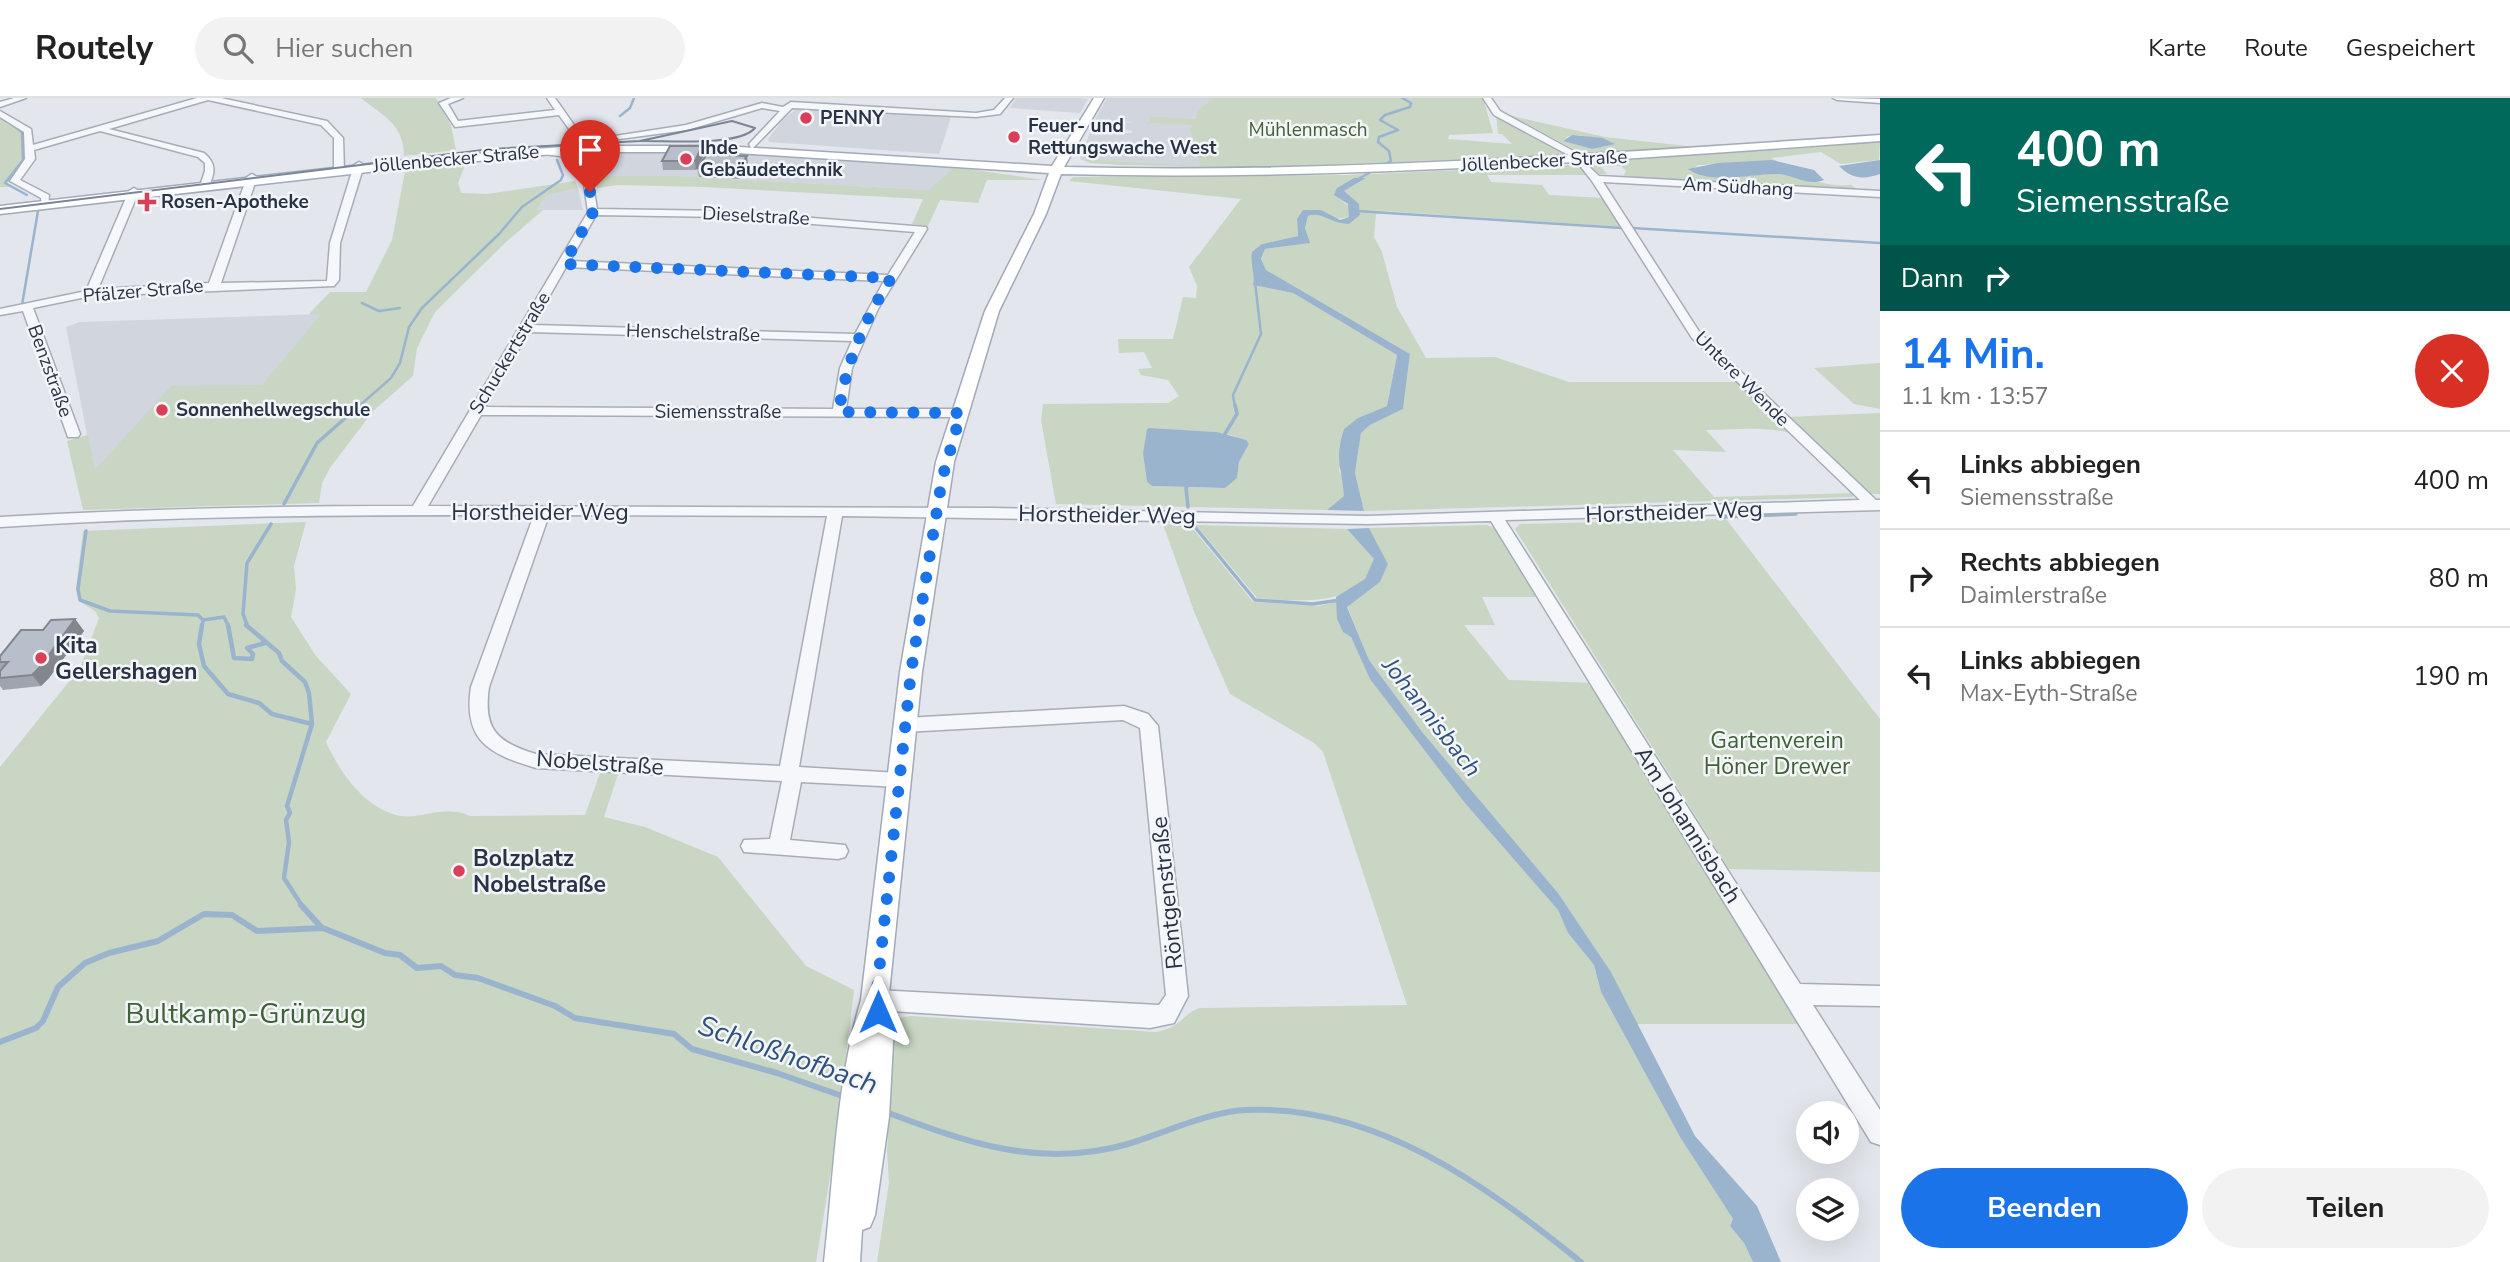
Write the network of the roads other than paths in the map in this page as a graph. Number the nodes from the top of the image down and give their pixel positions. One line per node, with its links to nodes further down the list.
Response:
1 (22, 98): 13 (street)
2 (208, 98): 19 (street); 31 (street)
3 (459, 98): 16 (street)
4 (551, 98): 16 (street)
5 (777, 98): 14 (street)
6 (800, 98): 15 (street)
7 (1009, 98): 18 (street)
8 (1098, 98): 30 (main road)
9 (1488, 98): 26 (street, Untere Wende)
10 (1838, 98): 12 (street)
11 (922, 101): 18 (street)
12 (1880, 102)
13 (0, 105)
14 (762, 105): 15 (street); 20 (street)
15 (786, 107): 18 (street); 22 (street)
16 (561, 112): 24 (street)
17 (0, 113): 23 (street)
18 (919, 113)
19 (101, 129): 23 (street); 34 (street)
20 (619, 135)
21 (1880, 138): 26 (main road, Jöllenbecker Straße)
22 (751, 148): 24 (main road, Jöllenbecker Straße); 24 (main road, Jöllenbecker Straße); 28 (main road, Jöllenbecker Straße)
23 (29, 149): 38 (street)
24 (580, 150): 25 (main road, Jöllenbecker Straße); 27 (street); 29 (main road, Jöllenbecker Straße); 35 (street)
25 (537, 152): 27 (street); 29 (main road, Jöllenbecker Straße)
26 (1580, 160): 30 (main road, Jöllenbecker Straße); 33 (street, Untere Wende)
27 (575, 164): 35 (street)
28 (1031, 166): 30 (main road); 30 (main road)
29 (358, 167): 31 (main road, Jöllenbecker Straße); 44 (street)
30 (1062, 167): 41 (main road); 41 (main road)
31 (339, 169): 32 (main road, Jöllenbecker Straße)
32 (252, 179): 34 (main road, Jöllenbecker Straße); 44 (street, Pfälzer Straße)
33 (1596, 179): 37 (street, Am Südhang); 54 (street, Untere Wende)
34 (206, 184): 36 (main road, Jöllenbecker Straße)
35 (590, 192): 40 (street)
36 (133, 193): 38 (main road, Jöllenbecker Straße); 45 (street)
37 (1880, 194)
38 (46, 203): 39 (main road, Jöllenbecker Straße)
39 (0, 208)
40 (593, 212): 42 (street, Schuckertstraße); 43 (street, Dieselstraße)
41 (1040, 214): 52 (main road)
42 (564, 264): 43 (street); 48 (street, Schuckertstraße)
43 (891, 278): 49 (street)
44 (213, 286): 45 (street, Pfälzer Straße)
45 (91, 293): 46 (street, Pfälzer Straße)
46 (27, 307): 47 (street, Pfälzer Straße); 53 (street, Benzstraße)
47 (0, 312)
48 (526, 328): 49 (street, Henschelstraße); 50 (street, Schuckertstraße)
49 (859, 338): 51 (street)
50 (475, 411): 51 (street, Siemensstraße); 57 (street, Schuckertstraße)
51 (839, 412): 52 (street, Siemensstraße)
52 (961, 413): 56 (main road)
53 (73, 434)
54 (1877, 507): 59 (street, Horstheider Weg)
55 (835, 511): 56 (street, Horstheider Weg); 58 (street, Horstheider Weg); 62 (street)
56 (936, 511): 59 (street, Horstheider Weg); 61 (main road)
57 (417, 512): 58 (street, Horstheider Weg); 60 (street, Horstheider Weg)
58 (543, 512): 62 (street, Nobelstraße)
59 (1496, 517): 67 (street, Am Johannisbach)
60 (0, 522)
61 (905, 724): 63 (main road); 69 (street, Röntgenstraße)
62 (790, 774): 63 (street, Nobelstraße); 65 (street)
63 (899, 780): 69 (main road)
64 (751, 846): 65 (street)
65 (778, 847): 66 (street)
66 (838, 851)
67 (1794, 994): 68 (street); 70 (street, Am Johannisbach)
68 (1880, 996)
69 (876, 1000): 71 (main road)
70 (1880, 1133)
71 (845, 1262)

